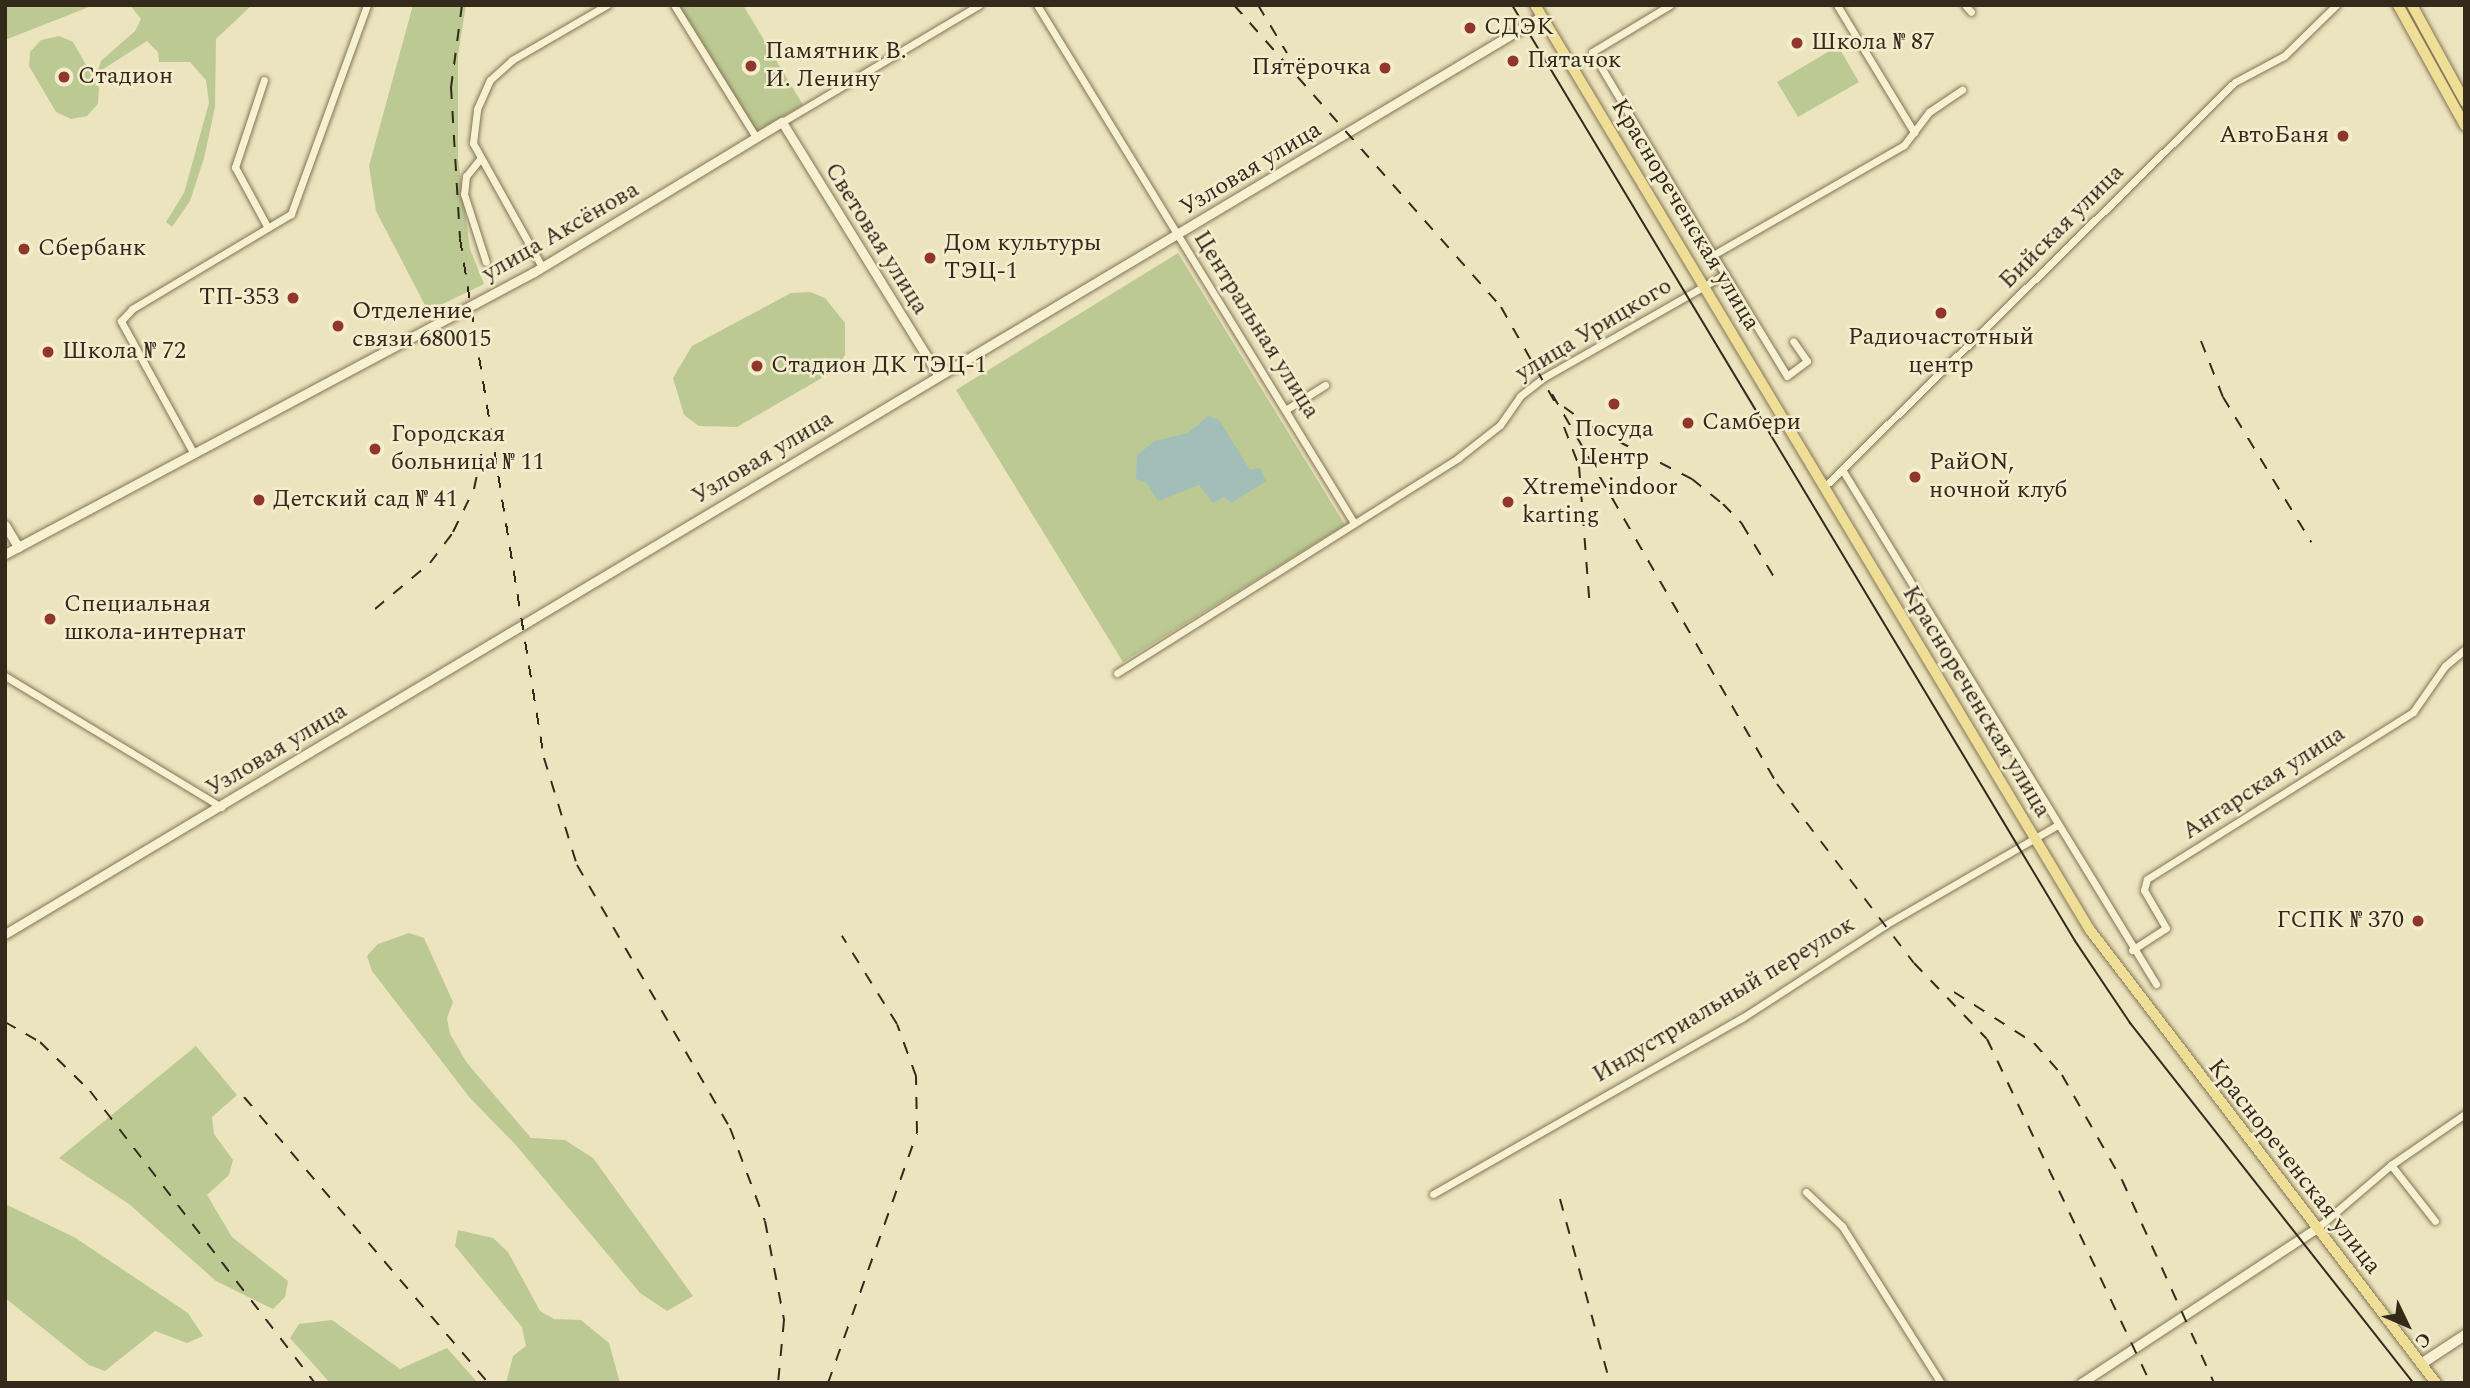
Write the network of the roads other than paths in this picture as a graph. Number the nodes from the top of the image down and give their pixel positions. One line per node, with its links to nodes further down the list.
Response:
1 (367, 5): 21 (street)
2 (607, 5): 20 (street)
3 (674, 5): 19 (street)
4 (979, 5): 16 (street, улица Аксёнова)
5 (1037, 5): 22 (street, Центральная улица)
6 (1535, 5): 12 (main road, Краснореченская улица)
7 (1670, 5): 23 (street)
8 (1837, 5): 18 (street)
9 (2336, 5): 33 (street, Бийская улица)
10 (2398, 5): 17 (main road)
11 (2412, 5): 15 (main road)
12 (1542, 16): 22 (street, Узловая улица); 27 (main road, Краснореченская улица)
13 (264, 80): 21 (street)
14 (1962, 90): 18 (street)
15 (2465, 102)
16 (782, 122): 19 (street, улица Аксёнова); 29 (street, Световая улица)
17 (2465, 126)
18 (1914, 132): 23 (street)
19 (756, 137): 25 (street, улица Аксёнова)
20 (480, 159): 24 (street); 25 (street)
21 (268, 228): 32 (street)
22 (1177, 235): 29 (street, Узловая улица); 31 (street, Центральная улица)
23 (1713, 255): 26 (street)
24 (486, 262)
25 (542, 267): 32 (street, улица Аксёнова)
26 (1725, 274): 27 (street, улица Урицкого); 28 (street)
27 (1703, 287): 34 (main road, Краснореченская улица); 35 (street, улица Урицкого)
28 (1793, 341)
29 (938, 375): 42 (street, Узловая улица)
30 (1325, 385): 31 (street)
31 (1287, 409): 35 (street, Центральная улица)
32 (194, 454): 37 (street, улица Аксёнова)
33 (1843, 471): 34 (street, Бийская улица); 43 (street)
34 (1823, 488): 44 (main road, Краснореченская улица)
35 (1354, 523): 40 (street, улица Урицкого)
36 (5, 525): 37 (street)
37 (18, 547): 38 (street, улица Аксёнова)
38 (5, 554)
39 (2465, 649): 46 (street, Ангарская улица)
40 (1117, 673)
41 (5, 676): 42 (street)
42 (221, 807): 45 (street, Узловая улица)
43 (2056, 827): 44 (street, Индустриальный переулок); 46 (street)
44 (2035, 839): 51 (street, Индустриальный переулок); 53 (main road, Краснореченская улица)
45 (5, 934)
46 (2132, 950): 47 (street)
47 (2156, 984)
48 (2465, 1114): 49 (street)
49 (2391, 1165): 52 (street); 53 (street)
50 (1806, 1192): 56 (street)
51 (1433, 1194)
52 (2435, 1221)
53 (2315, 1229): 55 (main road, Краснореченская улица); 57 (street)
54 (2465, 1335): 55 (main road)
55 (2421, 1364): 58 (main road, Краснореченская улица)
56 (1941, 1383)
57 (2081, 1383)
58 (2436, 1383)

